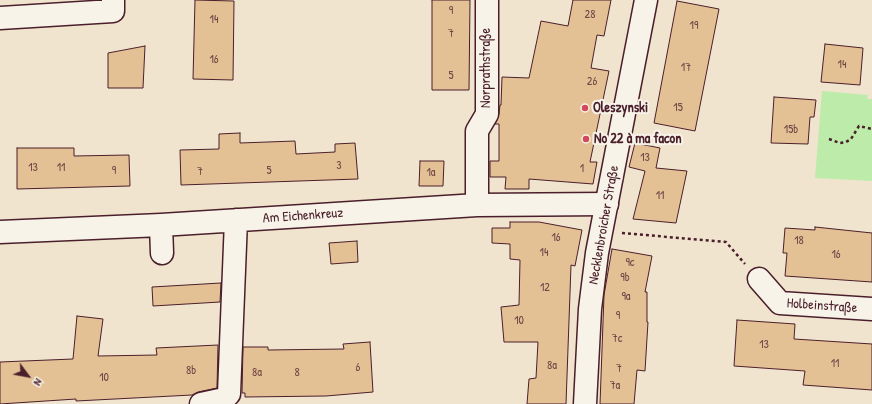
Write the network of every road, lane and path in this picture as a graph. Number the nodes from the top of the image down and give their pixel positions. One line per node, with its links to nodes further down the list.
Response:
1 (113, 0): 4 (street)
2 (487, 0): 8 (street, Norprathstraße)
3 (646, 0): 7 (street, Necklenbroicher Straße)
4 (0, 18)
5 (872, 129): 6 (path)
6 (829, 139)
7 (607, 204): 8 (street, Am Eichenkreuz); 12 (street, Necklenbroicher Straße)
8 (477, 205): 9 (street, Am Eichenkreuz)
9 (236, 220): 10 (street, Am Eichenkreuz); 16 (street)
10 (161, 225): 11 (street, Am Eichenkreuz); 13 (street)
11 (0, 232)
12 (601, 232): 14 (path); 17 (street, Necklenbroicher Straße)
13 (162, 253)
14 (759, 279): 15 (street, Holbeinstraße)
15 (872, 309)
16 (201, 404)
17 (585, 404)

